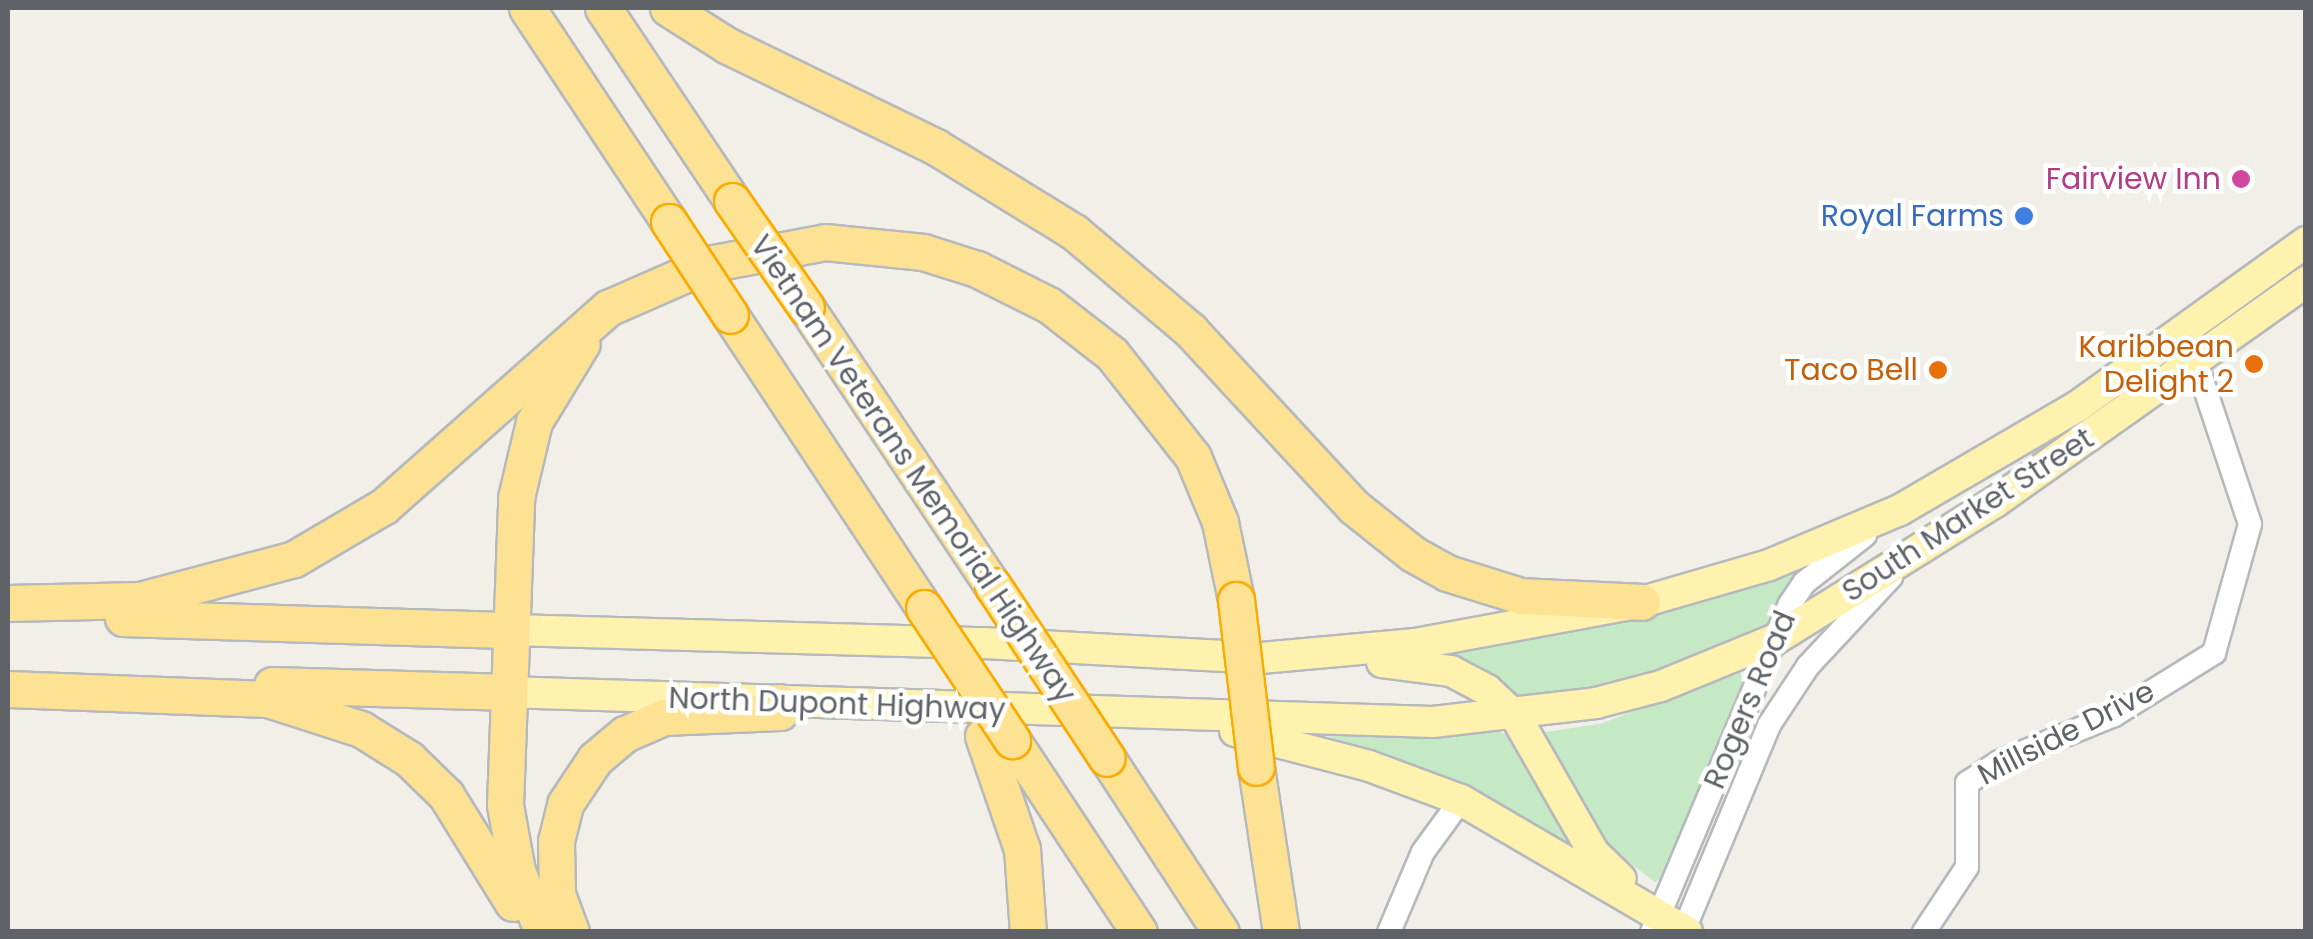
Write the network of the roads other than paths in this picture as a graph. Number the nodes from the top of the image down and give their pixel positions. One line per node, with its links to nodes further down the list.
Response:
1 (527, 8): 23 (highway, bridge)
2 (604, 8): 31 (highway, Vietnam Veterans Memorial Highway, bridge)
3 (668, 8): 12 (highway)
4 (2306, 242): 7 (main road, South Market Street)
5 (2306, 282): 8 (main road, South Market Street)
6 (652, 286): 11 (highway); 14 (highway); 32 (highway, bridge)
7 (2185, 327): 8 (street, Millside Drive); 9 (main road, South Market Street)
8 (2196, 362): 10 (main road, South Market Street); 34 (street, Millside Drive)
9 (1900, 510): 12 (main road, South Market Street); 15 (street, Rogers Road)
10 (1908, 560): 15 (main road, South Market Street); 25 (street, Rogers Road)
11 (8, 602)
12 (1642, 602): 16 (main road)
13 (8, 614): 14 (highway)
14 (512, 630): 16 (main road); 19 (highway)
15 (1774, 640): 22 (main road, North Dupont Highway); 25 (street, Rogers Road)
16 (1261, 658): 22 (main road)
17 (8, 676): 19 (highway, North Dupont Highway)
18 (8, 689): 26 (highway)
19 (506, 692): 20 (main road, North Dupont Highway); 27 (highway)
20 (780, 702): 21 (main road, North Dupont Highway); 28 (highway)
21 (1184, 717): 22 (main road, North Dupont Highway); 24 (main road)
22 (1516, 717): 25 (main road)
23 (998, 738): 29 (highway); 30 (highway)
24 (1461, 800): 25 (main road); 33 (street)
25 (1673, 928)
26 (530, 932)
27 (543, 932)
28 (571, 932)
29 (1028, 932)
30 (1139, 932)
31 (1221, 932)
32 (1281, 932)
33 (1389, 932)
34 (1924, 932)

